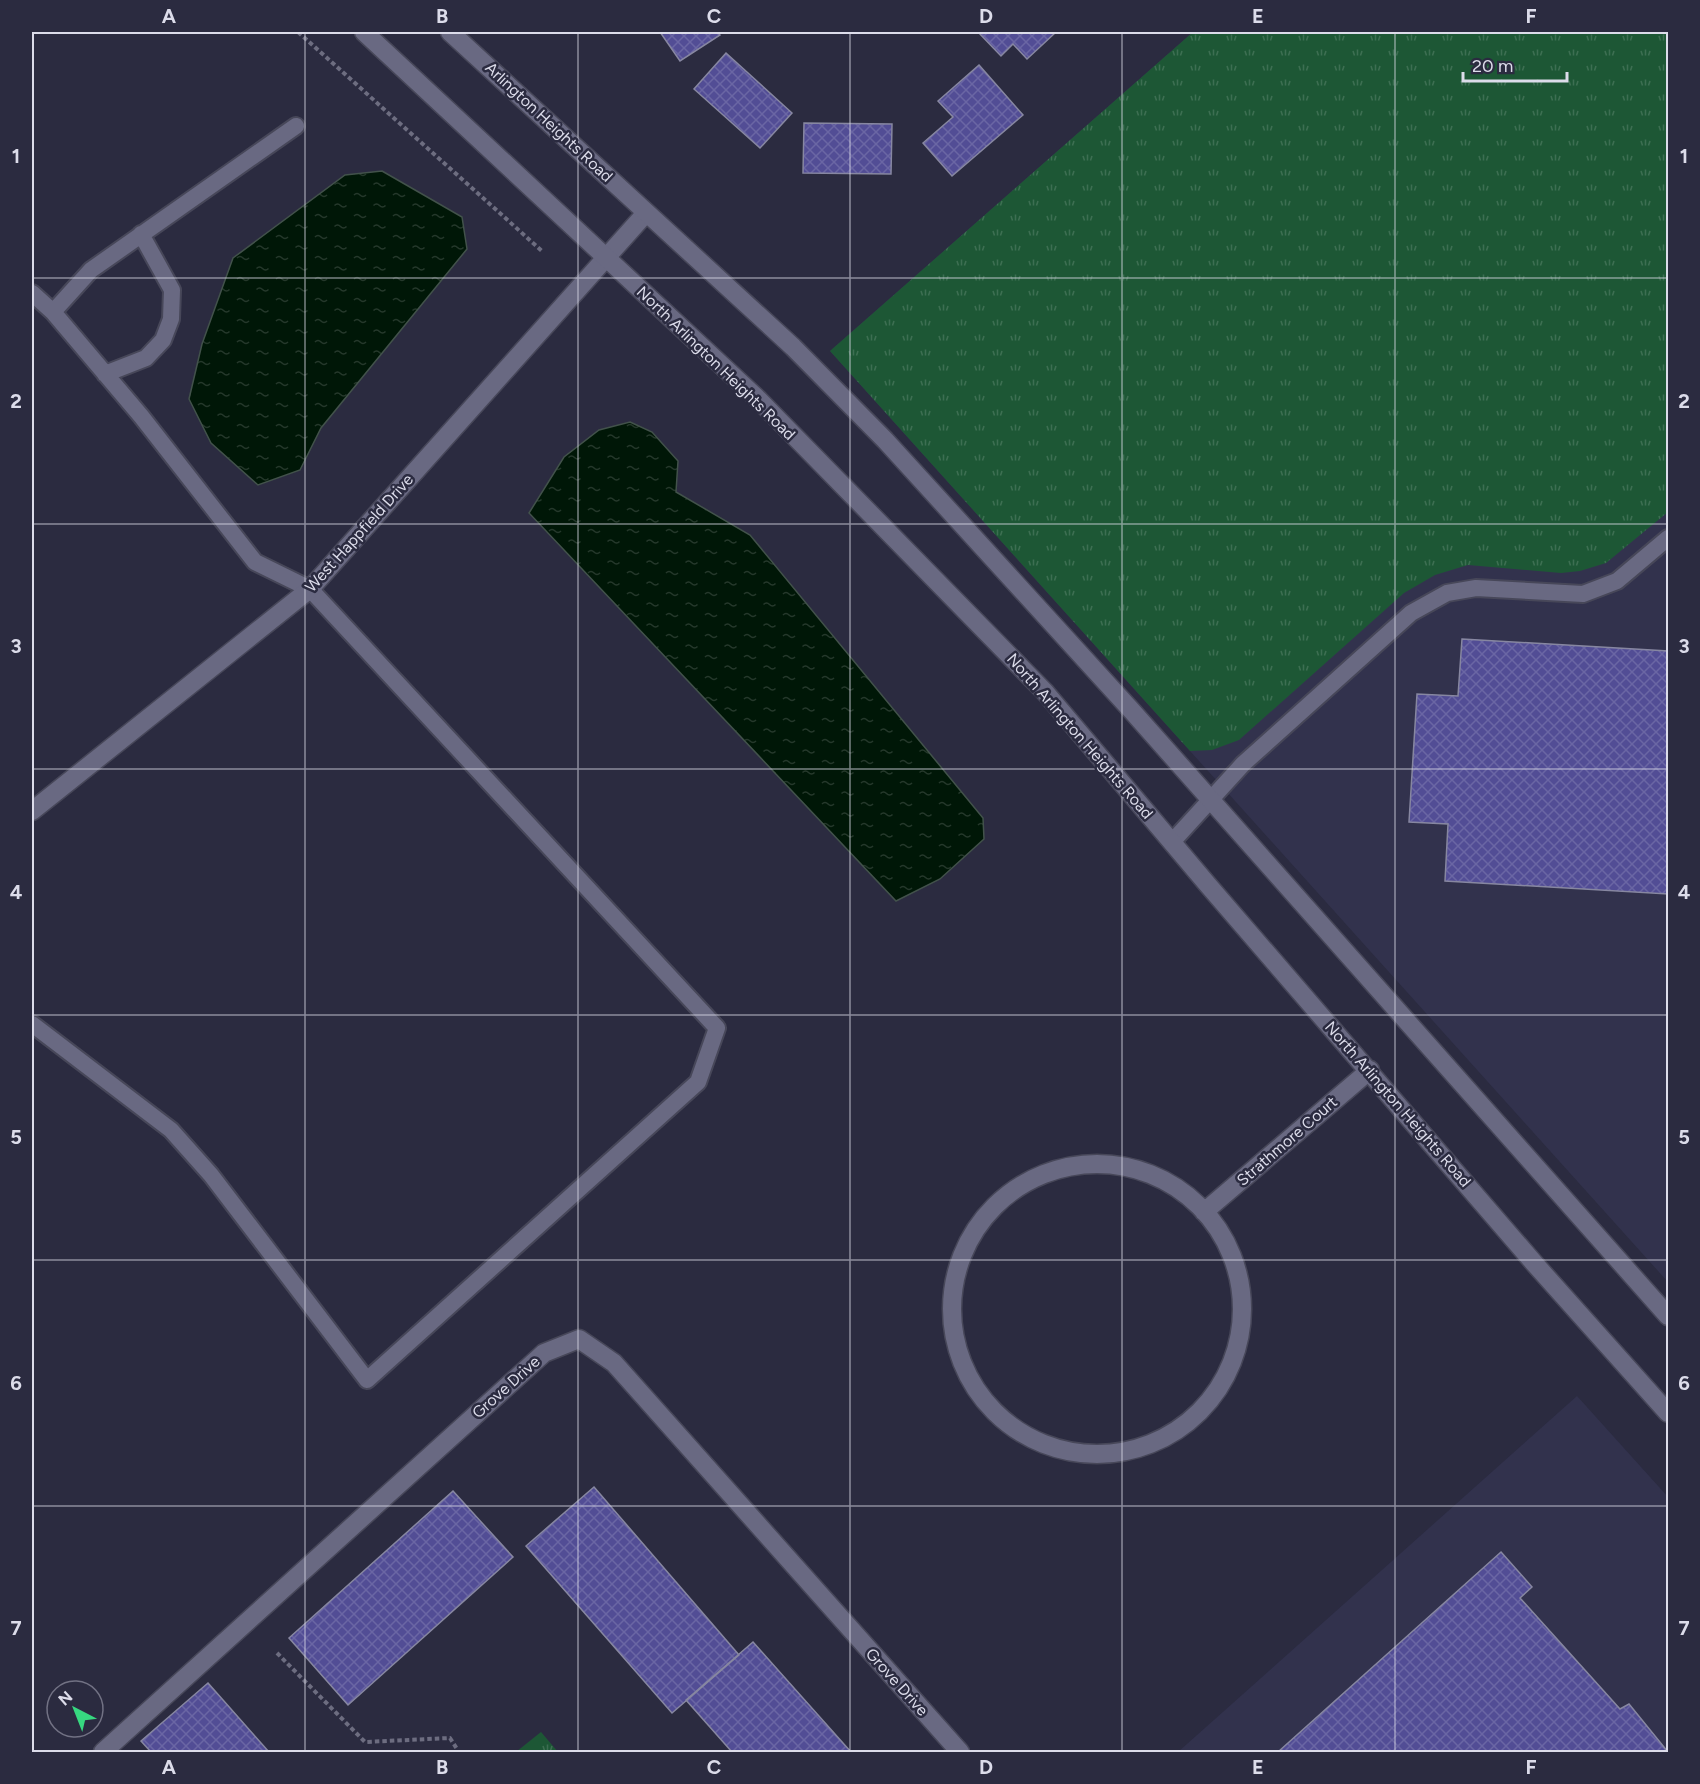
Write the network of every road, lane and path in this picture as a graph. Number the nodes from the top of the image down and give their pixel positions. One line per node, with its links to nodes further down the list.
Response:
1 (298, 32): 7 (path)
2 (364, 32): 8 (main road, North Arlington Heights Road)
3 (450, 32): 5 (main road, Arlington Heights Road)
4 (296, 126): 6 (lane)
5 (646, 213): 8 (main road, West Happfield Drive); 14 (main road)
6 (141, 234): 10 (lane); 11 (lane)
7 (542, 251)
8 (605, 259): 13 (main road, West Happfield Drive); 16 (main road, North Arlington Heights Road)
9 (32, 293): 10 (lane)
10 (53, 312): 11 (lane)
11 (105, 374): 13 (lane)
12 (1668, 538): 14 (lane)
13 (310, 589): 15 (main road, West Happfield Drive); 17 (lane)
14 (1212, 801): 16 (lane); 20 (main road)
15 (32, 811)
16 (1173, 842): 18 (main road, North Arlington Heights Road)
17 (32, 1024)
18 (1370, 1070): 19 (main road, Strathmore Court); 21 (main road, North Arlington Heights Road)
19 (1204, 1212): 19 (main road)
20 (1668, 1316)
21 (1668, 1413)
22 (277, 1653): 23 (path)
23 (457, 1749)
24 (103, 1752): 25 (main road, Grove Drive)
25 (960, 1752)

